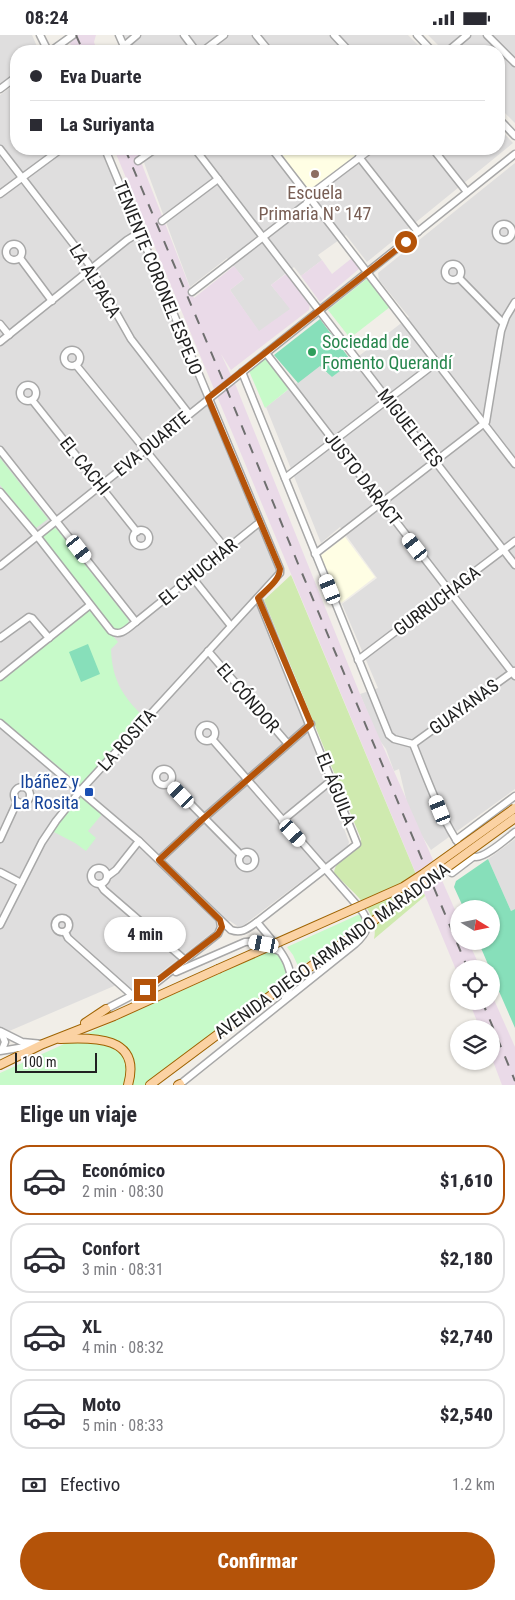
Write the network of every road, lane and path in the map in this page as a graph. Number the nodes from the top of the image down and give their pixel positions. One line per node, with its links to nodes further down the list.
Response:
1 (138, 35): 10 (street)
2 (224, 35): 11 (street)
3 (256, 35): 12 (street)
4 (334, 35): 13 (street)
5 (417, 35): 14 (street)
6 (467, 35): 15 (street)
7 (487, 35): 16 (street)
8 (72, 36): 9 (street)
9 (59, 45)
10 (128, 45)
11 (211, 45)
12 (264, 45)
13 (343, 45)
14 (426, 45)
15 (455, 45)
16 (497, 45)
17 (505, 53): 18 (street)
18 (515, 63)
19 (505, 125): 20 (street)
20 (515, 136)
21 (0, 149): 32 (street, LA ALPACA)
22 (515, 154): 34 (street, EVA DUARTE)
23 (53, 155): 32 (street)
24 (108, 155): 38 (street, TENIENTE CORONEL ESPEJO)
25 (146, 155): 31 (street)
26 (200, 155): 33 (street, MIGUELETES)
27 (277, 155): 36 (street)
28 (363, 155): 30 (street)
29 (439, 155): 34 (street)
30 (360, 157): 36 (street); 39 (street)
31 (138, 161)
32 (22, 177): 35 (street); 44 (street, LA ALPACA)
33 (218, 179): 37 (street); 40 (street, MIGUELETES)
34 (468, 192): 39 (street, EVA DUARTE)
35 (0, 194)
36 (310, 198): 40 (street); 45 (street)
37 (162, 221)
38 (140, 232): 44 (street); 59 (street, TENIENTE CORONEL ESPEJO)
39 (418, 232): 45 (street, EVA DUARTE)
40 (263, 237): 47 (street); 50 (street, MIGUELETES)
41 (509, 239): 42 (street)
42 (515, 245)
43 (20, 258): 48 (street)
44 (91, 269): 48 (street); 64 (street, LA ALPACA)
45 (368, 273): 50 (street, EVA DUARTE); 56 (street)
46 (459, 278): 51 (street)
47 (192, 292)
48 (52, 301): 53 (street)
49 (515, 302): 51 (street)
50 (320, 311): 55 (street, EVA DUARTE); 60 (street, MIGUELETES)
51 (503, 323): 62 (street)
52 (0, 324): 53 (street)
53 (9, 335): 54 (street)
54 (0, 342)
55 (266, 353): 58 (street, EVA DUARTE); 66 (street, JUSTO DARACT)
56 (437, 361): 60 (street); 63 (street)
57 (76, 365): 68 (street)
58 (242, 372): 59 (street, EVA DUARTE); 71 (street)
59 (208, 398): 64 (street, EVA DUARTE); 76 (street, TENIENTE CORONEL ESPEJO)
60 (388, 399): 66 (street); 69 (street, MIGUELETES)
61 (32, 400): 72 (street, EL CACHI)
62 (490, 407): 63 (street); 65 (street)
63 (475, 412): 65 (street)
64 (188, 414): 68 (street, EVA DUARTE)
65 (484, 424): 69 (street); 70 (street)
66 (333, 442): 71 (street); 74 (street, JUSTO DARACT)
67 (0, 450): 75 (street)
68 (144, 450): 72 (street, EVA DUARTE); 80 (street)
69 (435, 461): 74 (street); 81 (street, MIGUELETES)
70 (515, 464)
71 (284, 477): 82 (street)
72 (101, 485): 75 (street, EVA DUARTE); 77 (street, EL CACHI)
73 (0, 492): 78 (street)
74 (381, 503): 82 (street); 87 (street, JUSTO DARACT)
75 (57, 521): 78 (street, EVA DUARTE); 90 (street)
76 (260, 523): 80 (street, EL CHUCHAR); 85 (street, TENIENTE CORONEL ESPEJO)
77 (137, 532)
78 (37, 536): 84 (street, EVA DUARTE); 89 (street)
79 (515, 541): 81 (street, GURRUCHAGA)
80 (227, 549): 86 (street, EL CHUCHAR)
81 (504, 550): 83 (street, MIGUELETES); 87 (street, GURRUCHAGA)
82 (315, 554): 95 (street)
83 (515, 565)
84 (0, 566)
85 (280, 573): 88 (street, LA ROSITA)
86 (192, 577): 90 (street, EL CHUCHAR); 91 (street)
87 (449, 592): 95 (street, GURRUCHAGA); 96 (street, JUSTO DARACT)
88 (258, 598): 91 (street, LA ROSITA); 99 (street, EL ÁGUILA)
89 (90, 605): 90 (street, EL CHUCHAR); 93 (street)
90 (136, 622)
91 (231, 626): 94 (street, LA ROSITA)
92 (0, 637): 93 (street)
93 (48, 638): 97 (street)
94 (208, 651): 101 (street, EL CÓNDOR); 106 (street, LA ROSITA)
95 (358, 660): 102 (street)
96 (514, 673): 102 (street, GUAYANAS)
97 (0, 677)
98 (0, 723): 106 (street)
99 (311, 724): 101 (street); 103 (street, EL ÁGUILA)
100 (212, 739): 104 (street)
101 (288, 744): 104 (street)
102 (413, 744): 115 (street)
103 (332, 779): 112 (street); 120 (street, EL ÁGUILA)
104 (247, 780): 110 (street); 112 (street)
105 (170, 783): 110 (street)
106 (80, 791): 116 (street); 124 (street, LA ROSITA)
107 (515, 796): 115 (street)
108 (17, 802): 114 (street)
109 (515, 808): 136 (main road, AVENIDA DIEGO ARMANDO MARADONA, bridge)
110 (204, 818): 117 (street); 119 (street)
111 (515, 818): 142 (main road, AVENIDA DIEGO ARMANDO MARADONA, bridge)
112 (282, 821): 120 (street)
113 (515, 832): 118 (street)
114 (0, 839)
115 (456, 840): 118 (street)
116 (139, 841): 119 (street); 123 (street)
117 (241, 855)
118 (473, 857): 122 (street)
119 (159, 860): 126 (street)
120 (325, 869): 127 (street); 134 (street)
121 (0, 872): 124 (street)
122 (452, 873)
123 (108, 876): 125 (street); 125 (street)
124 (22, 883): 128 (street, LA ROSITA)
125 (100, 884): 131 (street)
126 (220, 920): 127 (street); 131 (street)
127 (257, 922): 130 (street)
128 (0, 925)
129 (65, 932): 133 (street)
130 (279, 951): 132 (street); 134 (street)
131 (185, 960): 132 (street)
132 (156, 983): 133 (street)
133 (133, 996): 135 (street)
134 (283, 1001): 143 (street)
135 (106, 1009): 136 (main road)
136 (73, 1031): 137 (main road, AVENIDA DIEGO ARMANDO MARADONA)
137 (56, 1039): 138 (main road, AVENIDA DIEGO ARMANDO MARADONA); 141 (main road)
138 (43, 1044): 139 (street); 139 (street); 140 (main road, AVENIDA DIEGO ARMANDO MARADONA)
139 (1, 1051)
140 (0, 1065)
141 (128, 1085)
142 (150, 1085)
143 (179, 1085)

